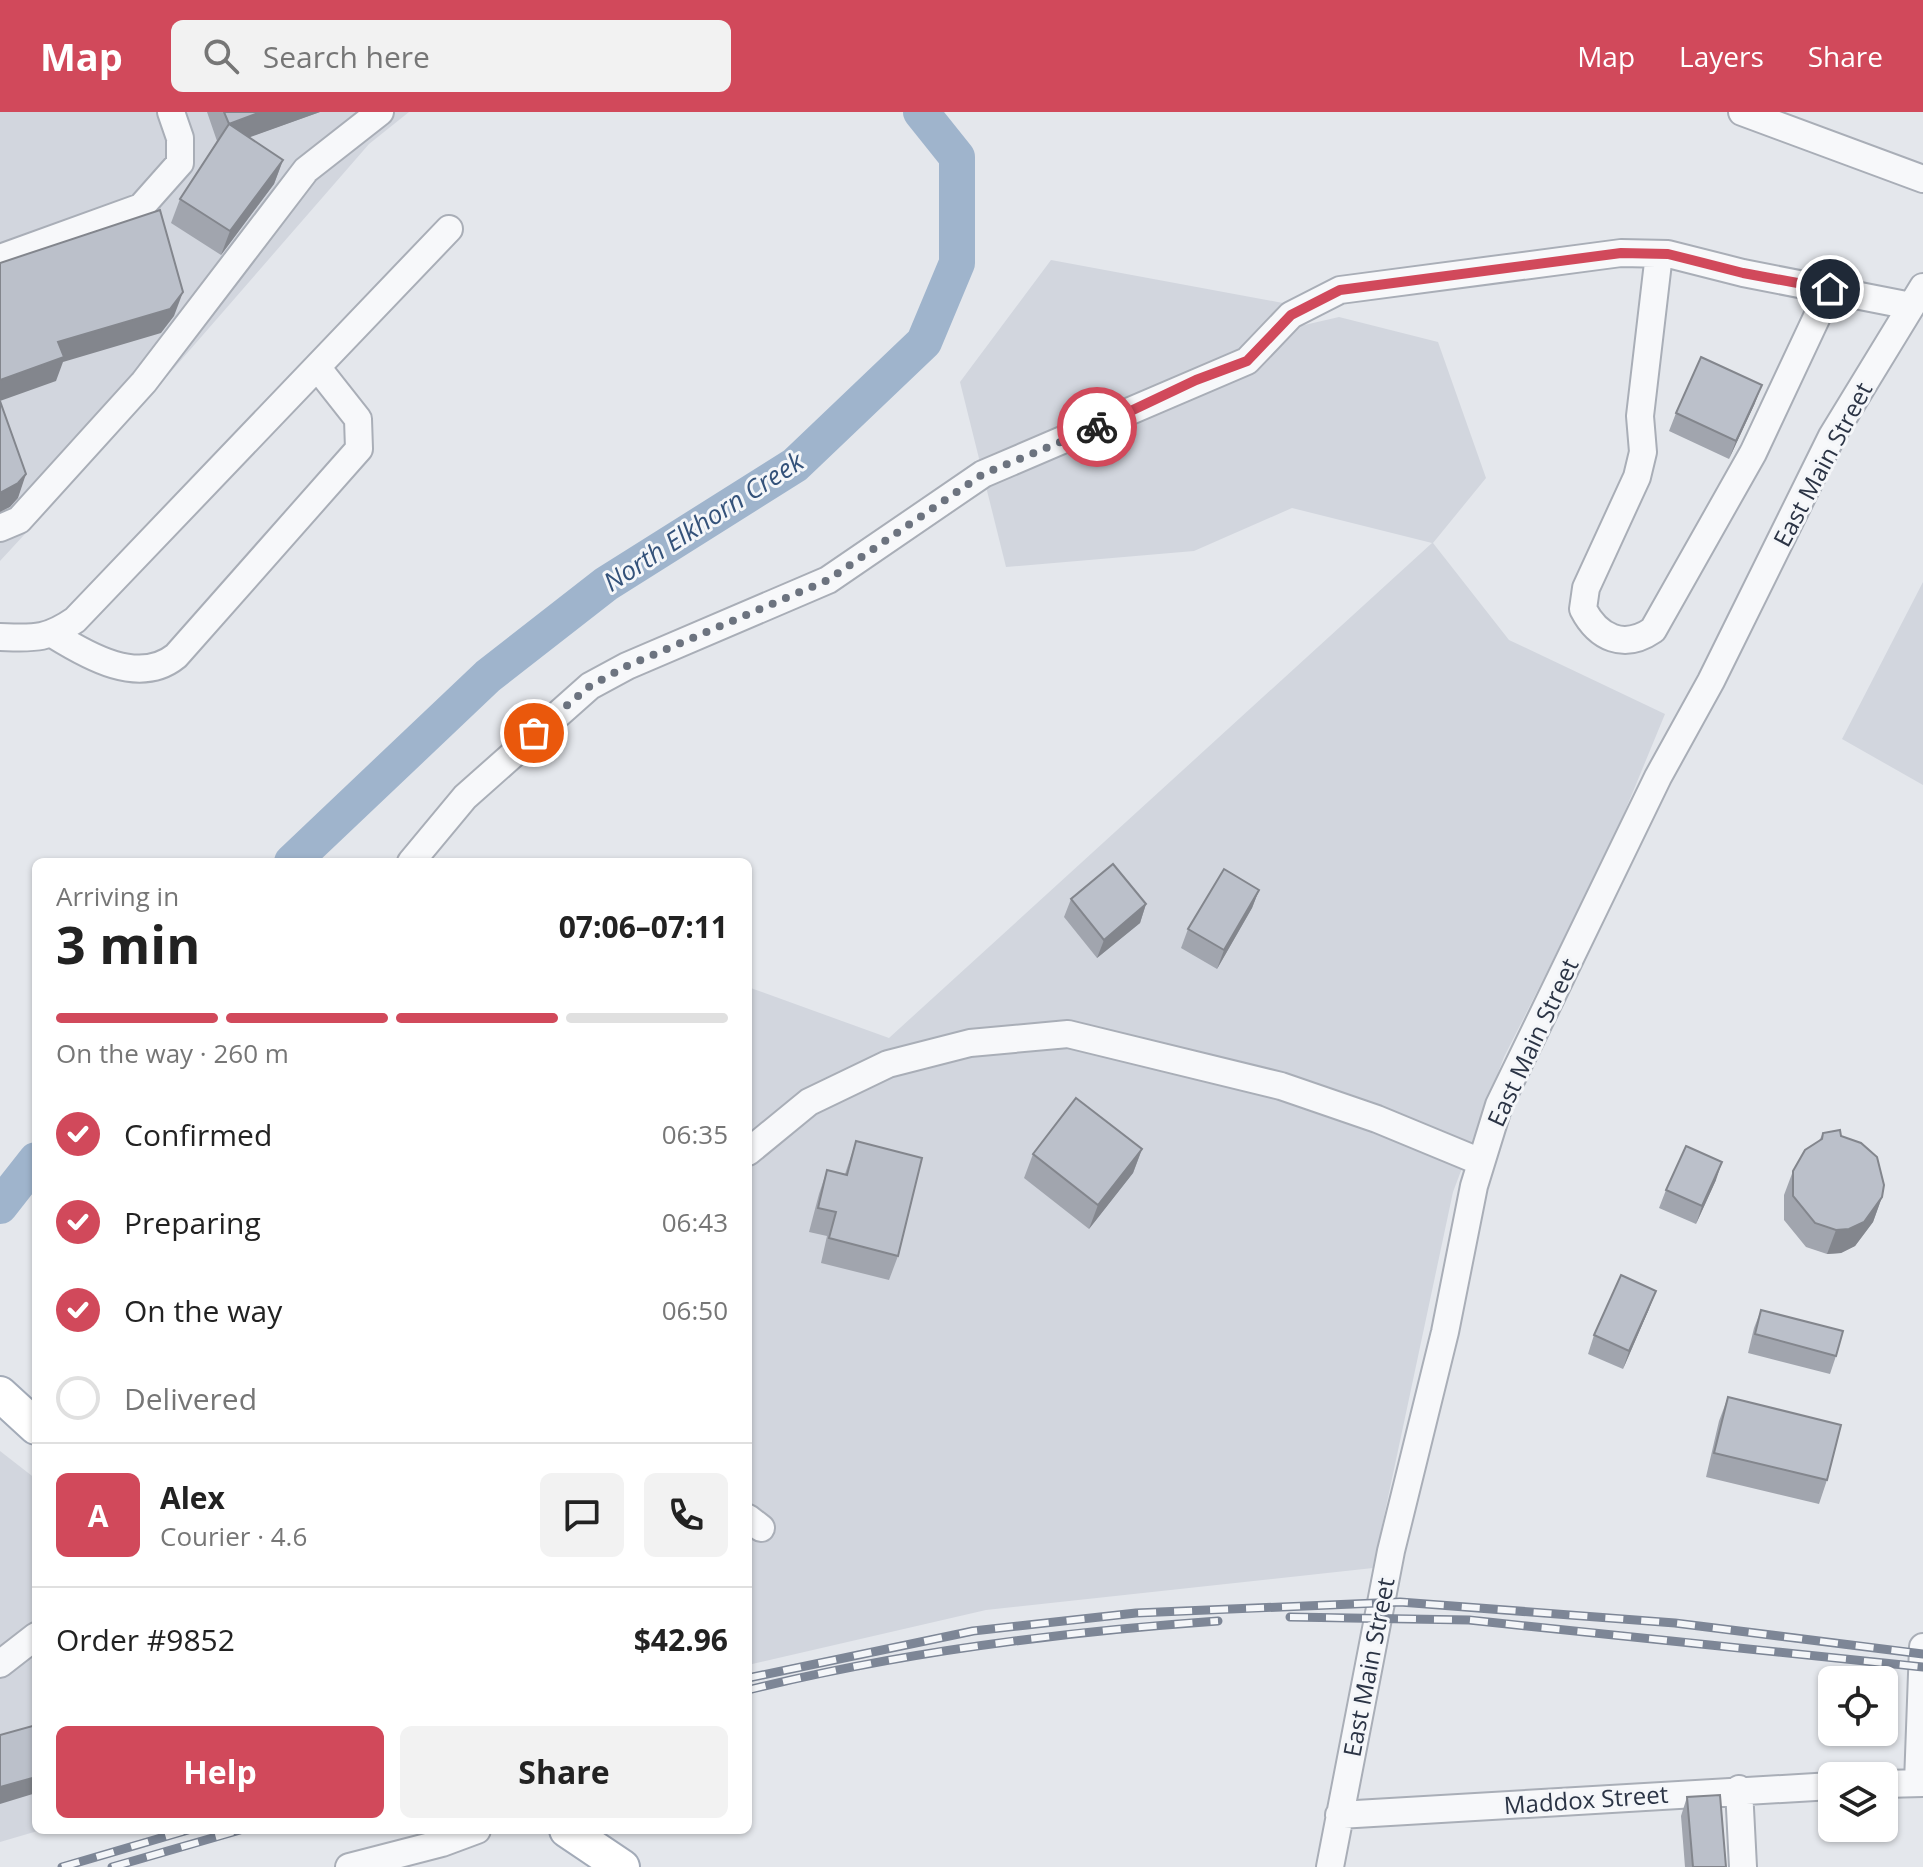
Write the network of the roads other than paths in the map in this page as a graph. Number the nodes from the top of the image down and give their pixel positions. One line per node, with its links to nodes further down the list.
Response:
1 (171, 112): 7 (street)
2 (380, 112): 11 (street)
3 (1742, 112): 4 (street)
4 (1923, 179)
5 (449, 229): 10 (street)
6 (1659, 254): 8 (street); 8 (street); 14 (street)
7 (0, 258)
8 (1830, 289): 9 (street)
9 (1917, 297): 16 (street, East Main Street)
10 (317, 367): 12 (street); 12 (street)
11 (0, 528)
12 (54, 635): 13 (street)
13 (0, 637)
14 (414, 858)
15 (752, 1149): 16 (street)
16 (1481, 1162): 26 (street, East Main Street)
17 (0, 1394): 18 (main road)
18 (32, 1423)
19 (32, 1639): 21 (street)
20 (1923, 1647): 22 (street)
21 (0, 1664)
22 (1920, 1783): 23 (street)
23 (1898, 1784)
24 (1818, 1786): 25 (street, Maddox Street)
25 (1739, 1789): 26 (street, Maddox Street); 32 (street)
26 (1339, 1815): 31 (street, East Main Street)
27 (466, 1834): 29 (street)
28 (573, 1834): 30 (main road)
29 (349, 1867)
30 (622, 1867)
31 (1330, 1867)
32 (1743, 1867)

